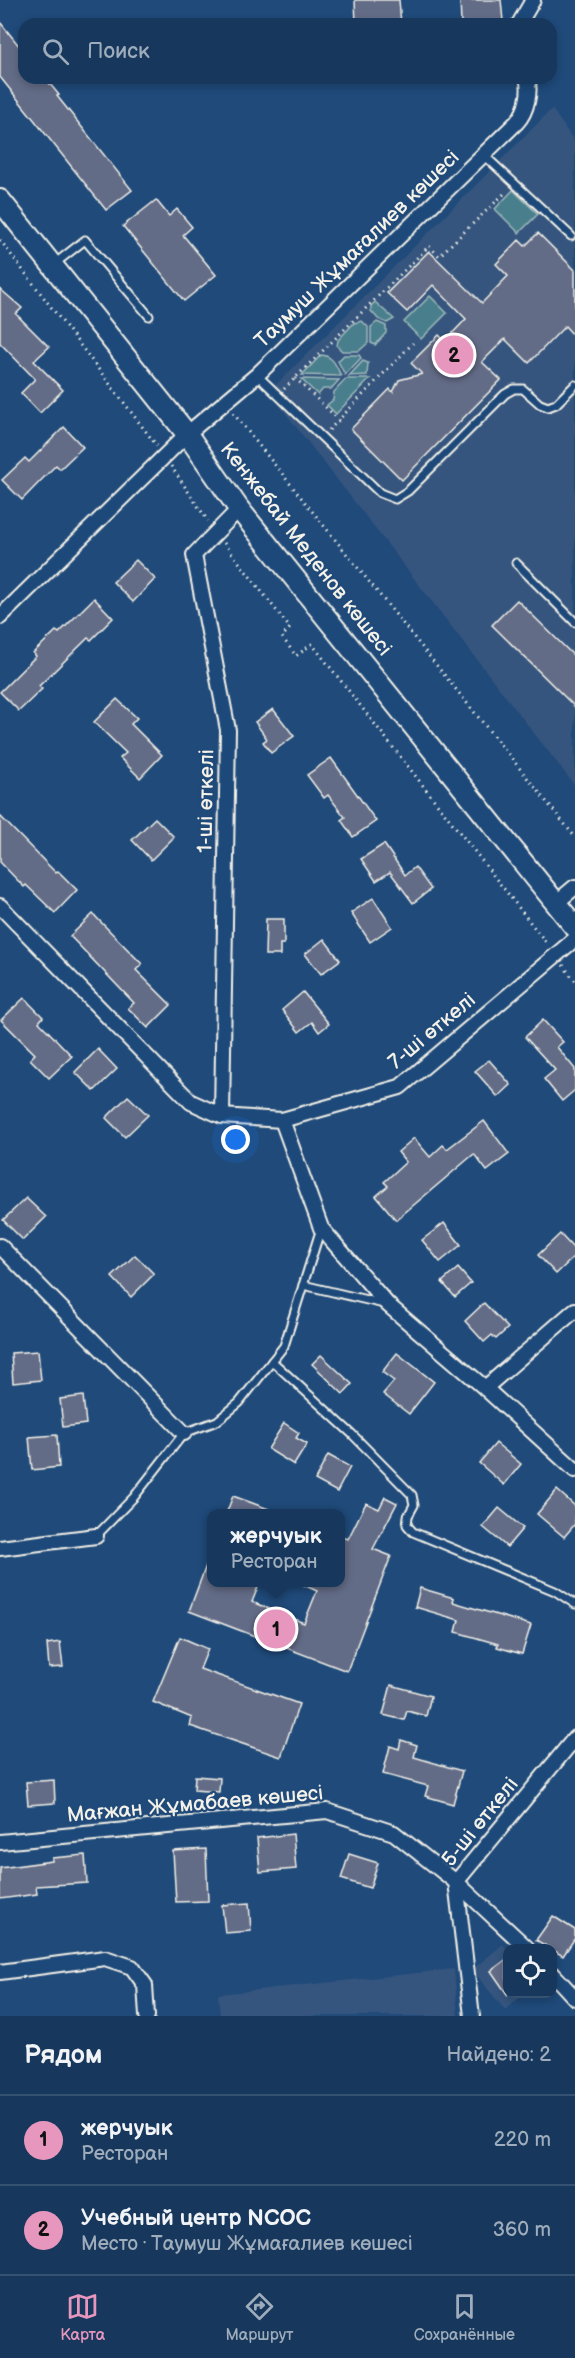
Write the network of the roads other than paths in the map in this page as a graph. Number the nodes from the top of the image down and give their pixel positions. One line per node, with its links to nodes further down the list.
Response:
1 (533, 0): 2 (street)
2 (522, 18)
3 (529, 84): 4 (street, Таумуш Жұмағалиев көшесі)
4 (484, 155): 6 (lane); 9 (street, Таумуш Жұмағалиев көшесі)
5 (0, 200): 7 (street, Кенжебай Меденов көшесі)
6 (571, 236)
7 (51, 266): 8 (lane); 11 (street, Кенжебай Меденов көшесі)
8 (149, 316)
9 (257, 375): 10 (lane); 11 (street, Таумуш Жұмағалиев көшесі)
10 (575, 385)
11 (187, 434): 12 (street, Кенжебай Меденов көшесі); 14 (street, Таумуш Жұмағалиев көшесі)
12 (239, 509): 17 (street, Кенжебай Меденов көшесі); 21 (street, 1-ші өткелі)
13 (516, 563): 15 (lane)
14 (0, 617)
15 (575, 622)
16 (575, 887): 17 (street)
17 (557, 902): 19 (street, Кенжебай Меденов көшесі)
18 (0, 906): 21 (street, 7-ші өткелі)
19 (575, 927)
20 (575, 939): 22 (street, 7-ші өткелі)
21 (222, 1116): 22 (street, 7-ші өткелі)
22 (282, 1120): 23 (street)
23 (321, 1228): 25 (lane); 26 (street)
24 (0, 1246): 30 (street)
25 (303, 1285): 26 (lane); 28 (lane)
26 (387, 1304): 29 (street)
27 (575, 1310): 29 (street)
28 (272, 1361): 30 (lane); 34 (lane)
29 (485, 1388): 31 (street)
30 (184, 1433): 32 (lane)
31 (575, 1470)
32 (96, 1536): 33 (street)
33 (0, 1548)
34 (575, 1604)
35 (575, 1738): 37 (street, 5-ші өткелі)
36 (0, 1842): 37 (street, Мағжан Жұмабаев көшесі)
37 (456, 1882): 38 (street, Мағжан Жұмабаев көшесі); 43 (street, 5-ші өткелі)
38 (523, 1944)
39 (0, 1972): 42 (street)
40 (557, 1978): 41 (street)
41 (575, 1998)
42 (147, 2016)
43 (472, 2016)

